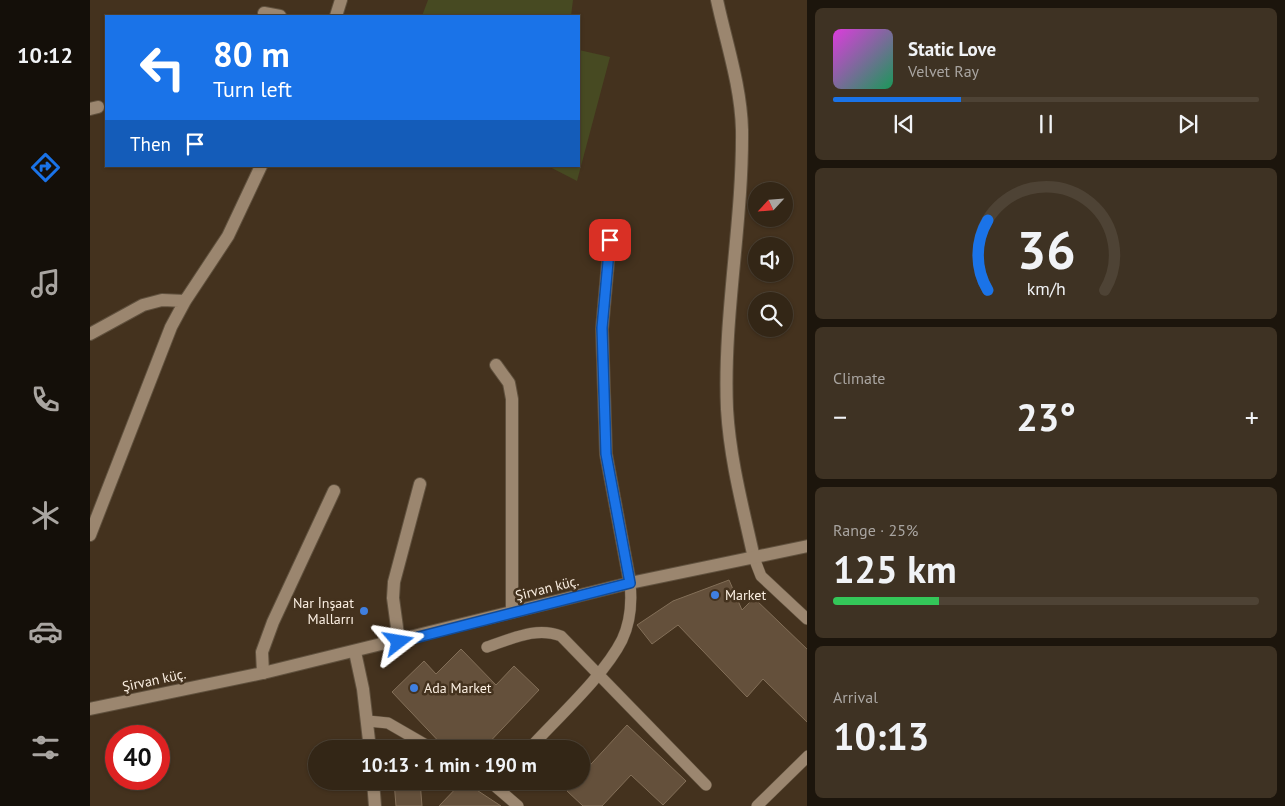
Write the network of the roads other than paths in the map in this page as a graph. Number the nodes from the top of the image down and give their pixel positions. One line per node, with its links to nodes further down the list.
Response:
1 (341, 0): 5 (street)
2 (717, 0): 15 (street)
3 (264, 13): 4 (street)
4 (275, 15)
5 (336, 15)
6 (261, 167): 8 (street)
7 (610, 240): 16 (street)
8 (185, 301): 9 (street); 13 (street)
9 (90, 334)
10 (496, 365): 17 (street)
11 (420, 484): 19 (street)
12 (334, 491): 22 (street)
13 (90, 535)
14 (807, 546): 15 (street, Şirvan küç.)
15 (754, 558): 16 (street, Şirvan küç.); 18 (lane)
16 (630, 583): 17 (street, Şirvan küç.); 23 (lane)
17 (512, 612): 19 (street, Şirvan küç.)
18 (807, 619)
19 (399, 642): 21 (street, Şirvan küç.)
20 (488, 647): 23 (lane)
21 (355, 652): 22 (street, Şirvan küç.); 25 (street)
22 (263, 673): 24 (street, Şirvan küç.)
23 (598, 674): 28 (lane); 30 (lane)
24 (90, 709)
25 (368, 721): 26 (street); 27 (lane)
26 (369, 740)
27 (417, 740)
28 (536, 740)
29 (807, 757): 35 (lane)
30 (706, 785)
31 (374, 790): 33 (street)
32 (502, 790): 34 (lane)
33 (375, 806)
34 (518, 806)
35 (757, 806)

